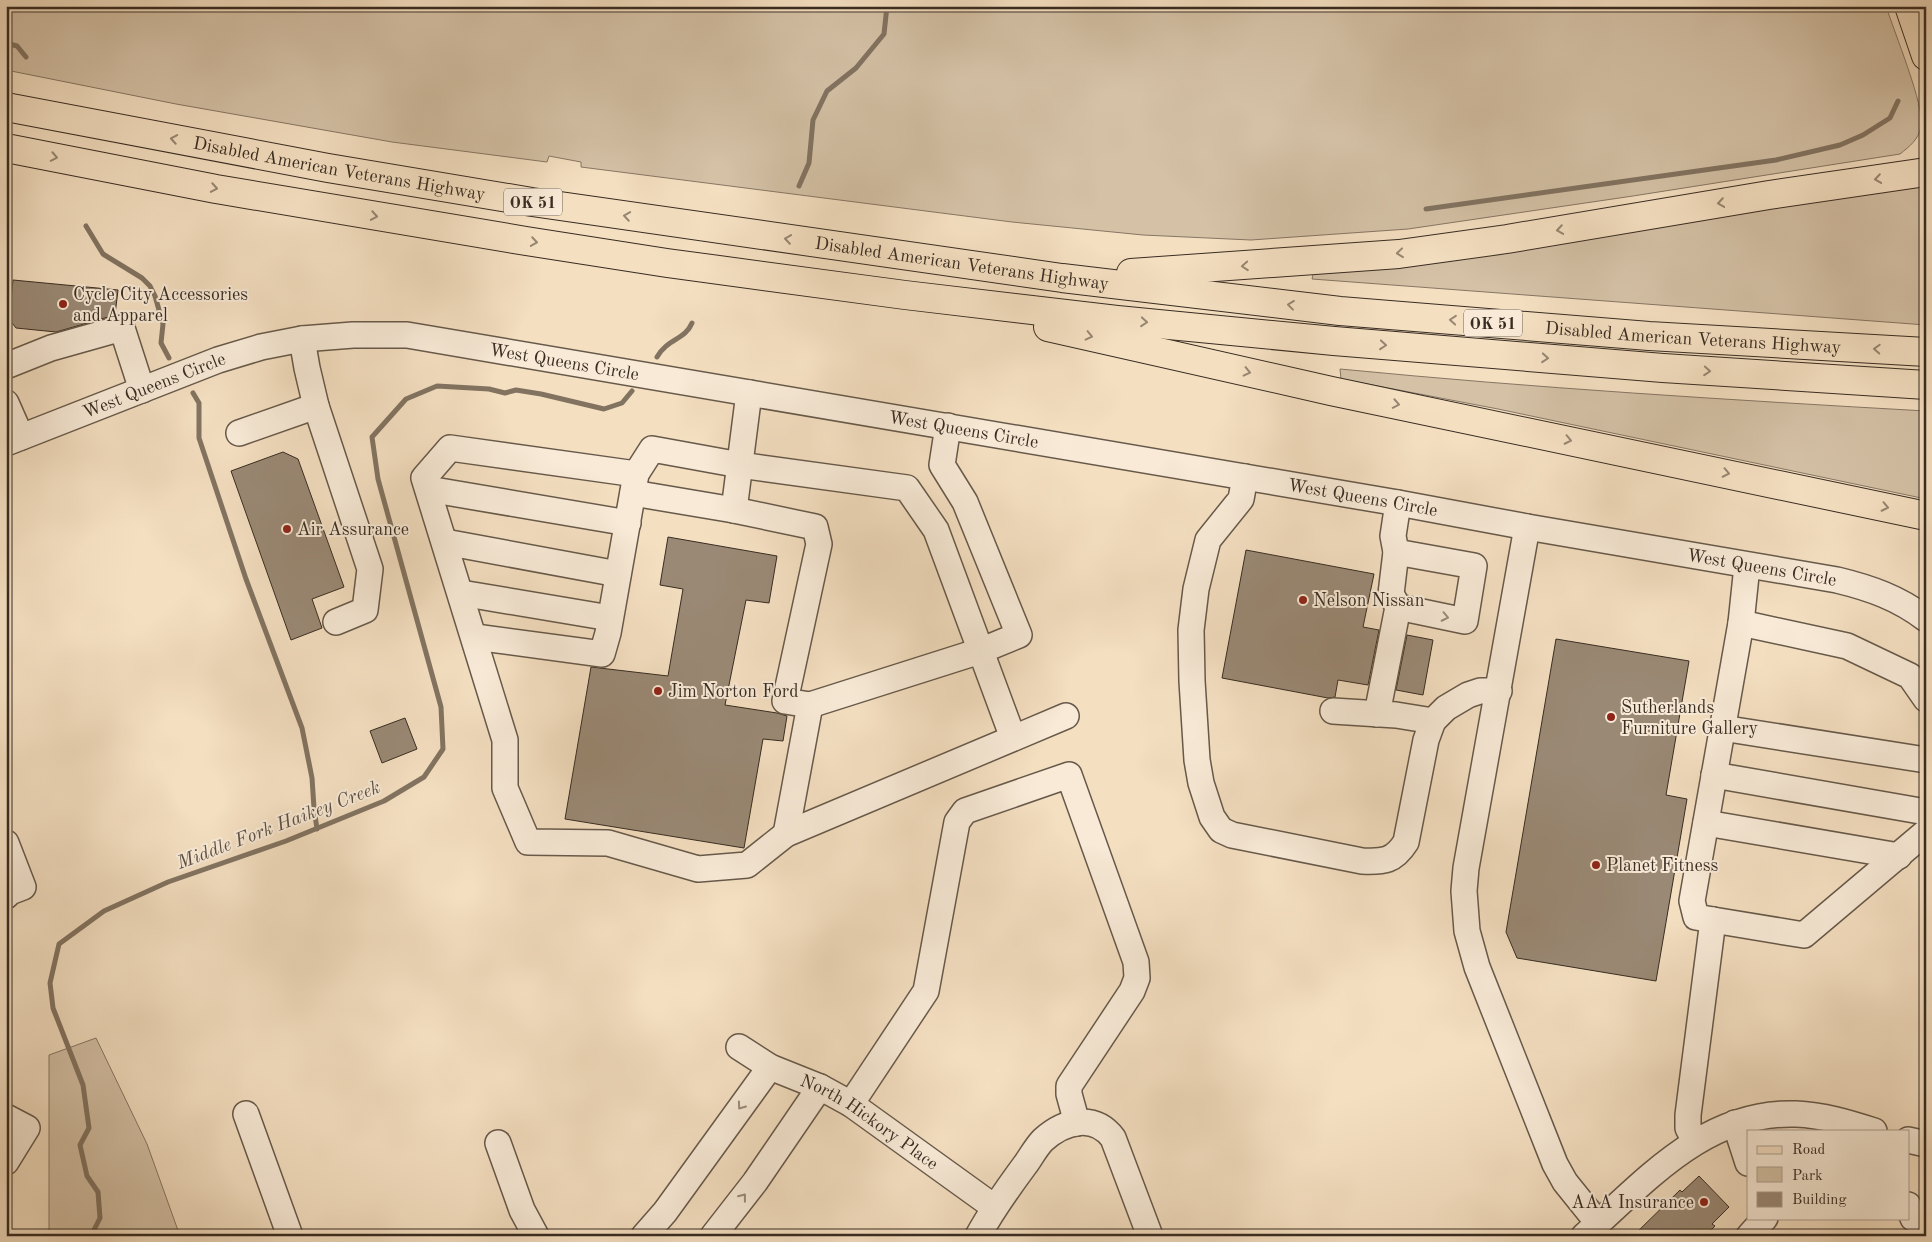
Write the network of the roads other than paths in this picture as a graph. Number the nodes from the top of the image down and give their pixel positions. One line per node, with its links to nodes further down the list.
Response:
1 (1908, 6): 2 (main road)
2 (1926, 56)
3 (6, 107): 6 (main road, Disabled American Veterans Highway / OK 51, one-way to 3)
4 (6, 148): 7 (main road, Disabled American Veterans Highway / OK 51, one-way to 7)
5 (1926, 172): 6 (main road, one-way to 6)
6 (1062, 278): 9 (main road, Disabled American Veterans Highway / OK 51, one-way to 6)
7 (905, 295): 11 (main road, Disabled American Veterans Highway / OK 51, one-way to 11); 25 (main road, one-way to 25)
8 (302, 339): 12 (street, West Queens Circle); 13 (street, West Queens Circle); 15 (street)
9 (1926, 352)
10 (6, 366): 12 (street)
11 (1926, 385)
12 (142, 390): 18 (street, West Queens Circle)
13 (749, 393): 16 (street, West Queens Circle); 19 (street)
14 (6, 403): 18 (street)
15 (316, 406): 17 (street); 36 (street)
16 (948, 426): 20 (street, West Queens Circle); 39 (street)
17 (238, 433)
18 (14, 440)
19 (740, 465): 21 (street); 24 (street); 39 (street)
20 (1245, 477): 23 (street, West Queens Circle); 46 (street)
21 (635, 483): 22 (street); 24 (street); 26 (street)
22 (428, 490): 26 (street); 28 (street)
23 (1398, 503): 27 (street, West Queens Circle); 29 (street)
24 (734, 510): 42 (street)
25 (1926, 516)
26 (628, 523): 31 (street)
27 (1527, 527): 30 (street, West Queens Circle); 40 (street)
28 (445, 542): 31 (street); 32 (street)
29 (1396, 552): 33 (street); 33 (street, one-way to 29)
30 (1747, 566): 35 (street, West Queens Circle); 37 (street)
31 (618, 574): 34 (street)
32 (461, 593): 34 (street); 38 (street)
33 (1394, 600): 44 (street)
34 (610, 618): 38 (street)
35 (1926, 619)
36 (336, 622)
37 (1741, 623): 41 (street); 47 (street)
38 (474, 637): 54 (street)
39 (980, 650): 42 (street); 48 (street)
40 (1499, 691): 46 (street); 78 (street)
41 (1926, 699)
42 (810, 705): 54 (street)
43 (1333, 711): 44 (street)
44 (1369, 713): 46 (street)
45 (1066, 716): 48 (street)
46 (1434, 721)
47 (1722, 728): 49 (street); 50 (street)
48 (1013, 738): 54 (street)
49 (1926, 760)
50 (1714, 775): 51 (street); 52 (street)
51 (1926, 812)
52 (1706, 823): 56 (street); 58 (street)
53 (1926, 832): 56 (street)
54 (786, 834)
55 (6, 843): 57 (street)
56 (1899, 856): 58 (street)
57 (6, 896)
58 (1713, 920): 69 (street)
59 (739, 1047): 60 (street, North Hickory Place)
60 (770, 1067): 61 (street, North Hickory Place); 81 (street, one-way to 81)
61 (820, 1088): 62 (street, North Hickory Place); 82 (street, one-way to 61)
62 (851, 1104): 65 (street); 74 (street, North Hickory Place)
63 (246, 1114): 79 (street)
64 (6, 1117): 73 (street)
65 (1081, 1122): 74 (street); 84 (street)
66 (1735, 1123): 67 (street); 69 (street); 72 (street)
67 (1870, 1130)
68 (1910, 1140): 71 (street)
69 (1695, 1141): 78 (street)
70 (498, 1143): 80 (street)
71 (1926, 1144)
72 (1747, 1160)
73 (6, 1162)
74 (994, 1207): 83 (street)
75 (1910, 1210): 76 (street)
76 (1926, 1213)
77 (1763, 1220): 85 (street)
78 (1591, 1230)
79 (290, 1236)
80 (536, 1236)
81 (644, 1236)
82 (713, 1236)
83 (978, 1236)
84 (1150, 1236)
85 (1749, 1236)

